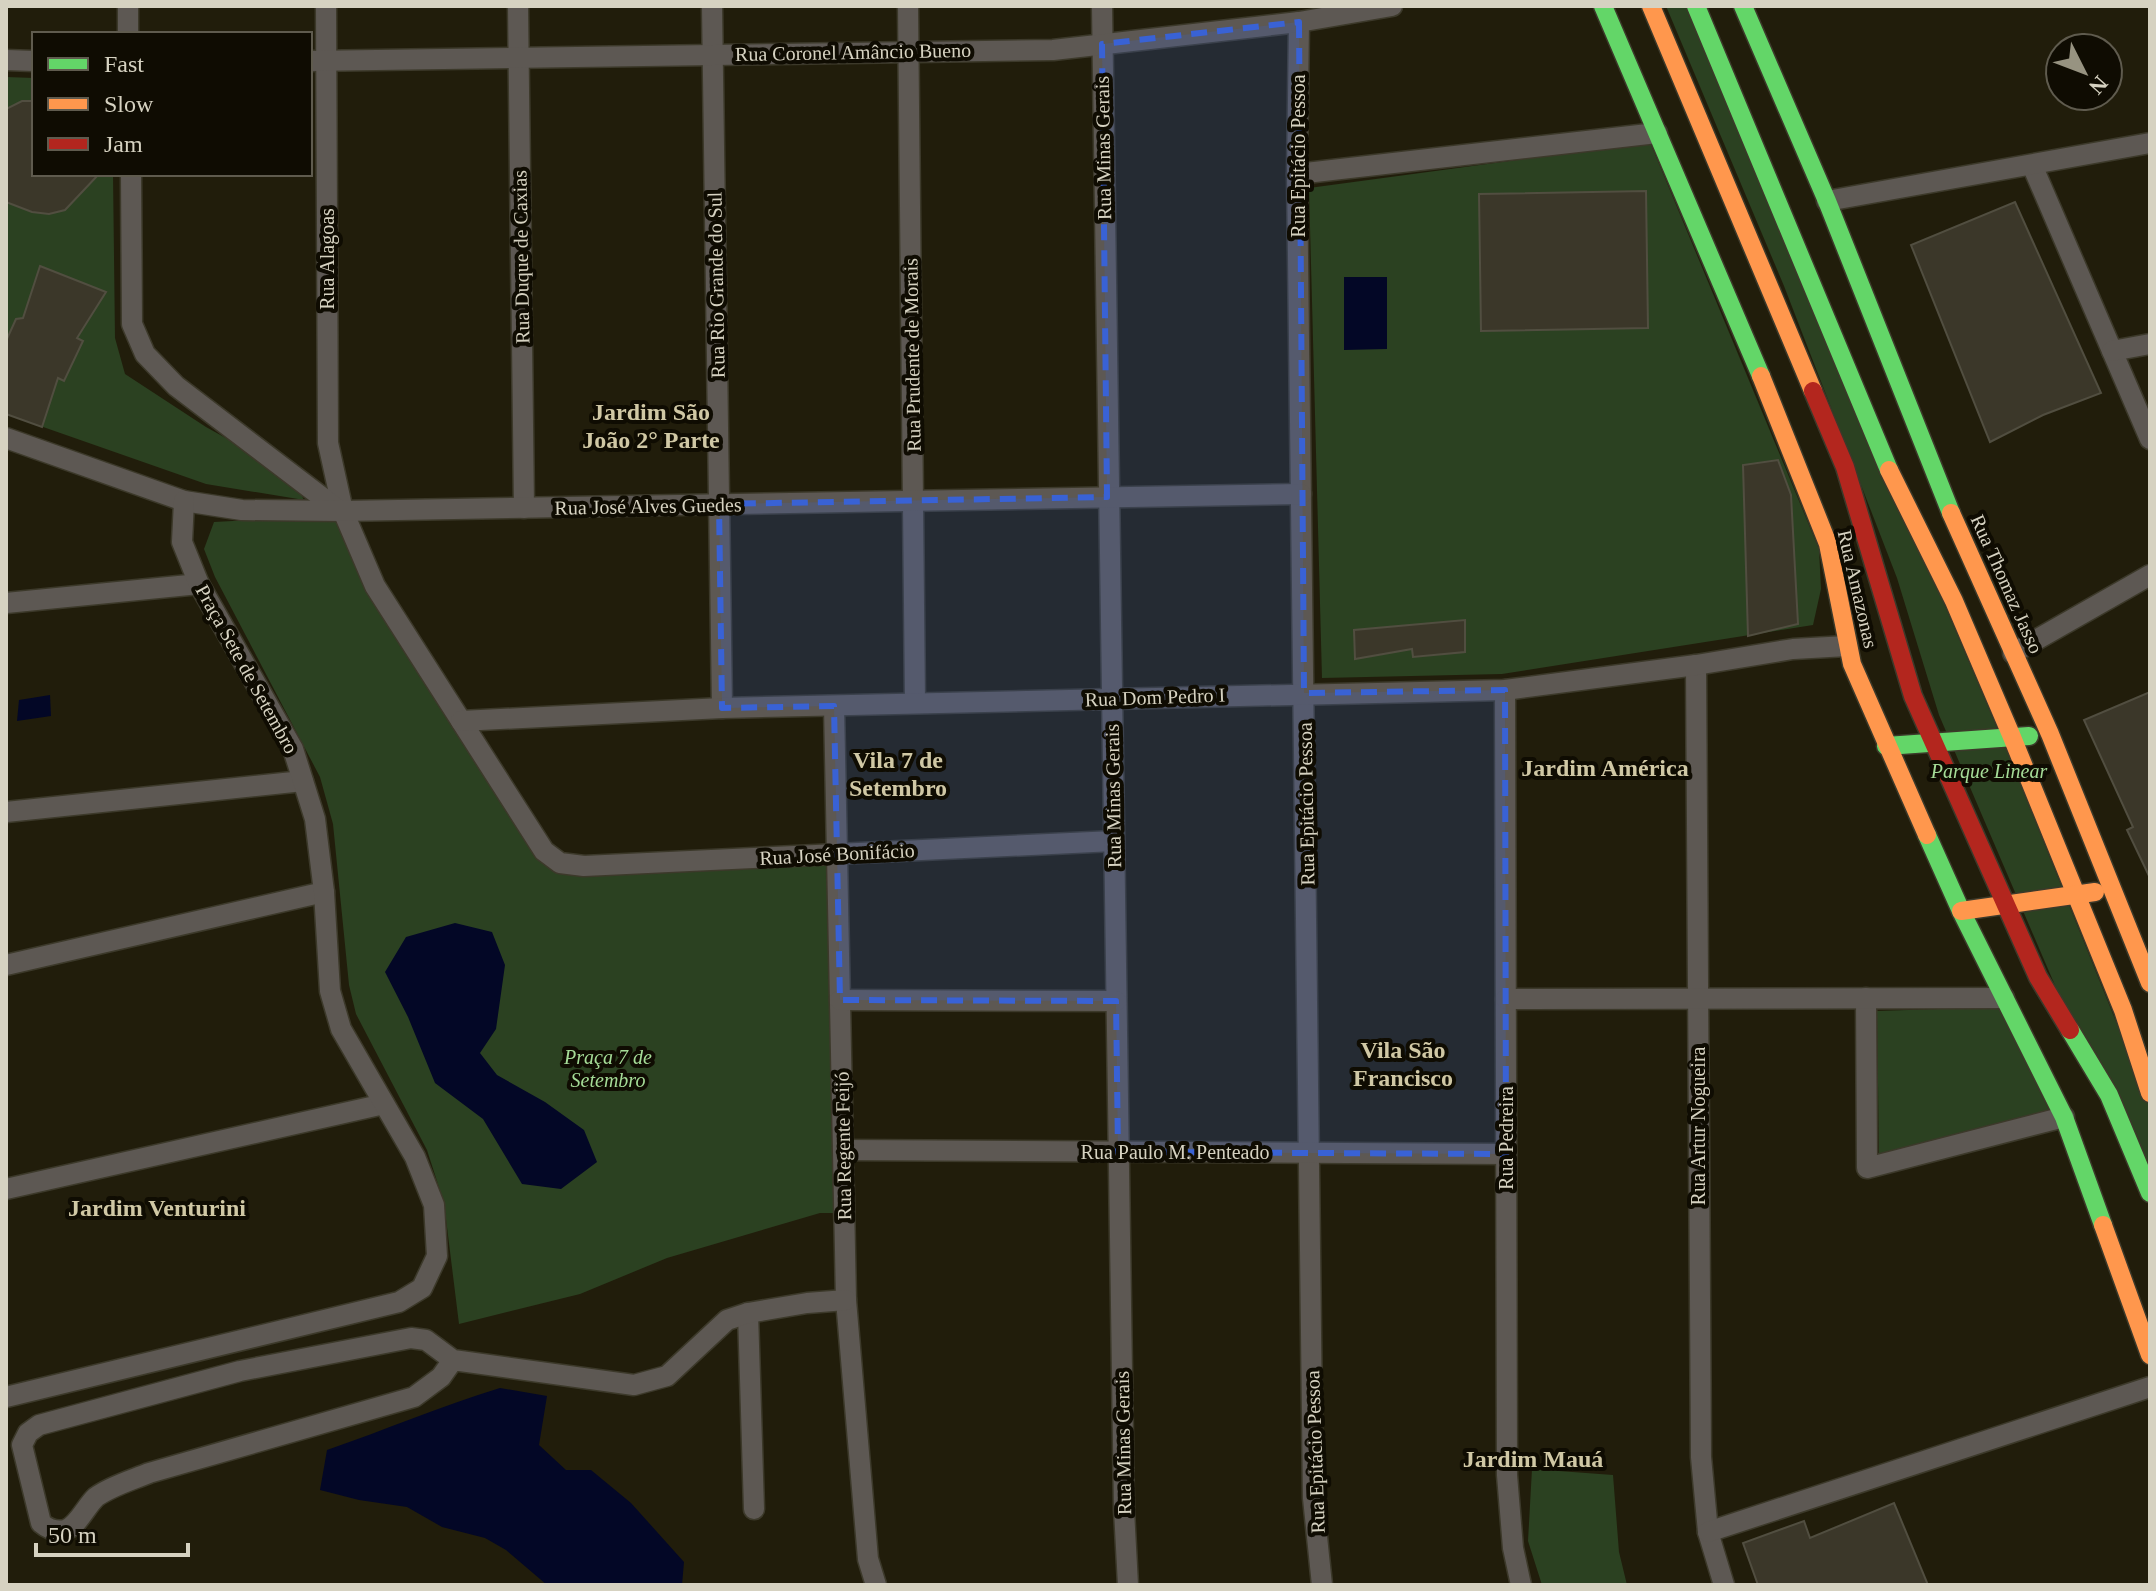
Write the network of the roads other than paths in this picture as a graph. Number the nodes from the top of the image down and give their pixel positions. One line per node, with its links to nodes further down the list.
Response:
1 (128, 6): 13 (street)
2 (326, 6): 19 (street, Rua Alagoas)
3 (518, 6): 17 (street, Rua Duque de Caxias)
4 (712, 6): 16 (street, Rua Rio Grande do Sul)
5 (908, 6): 15 (street, Rua Prudente de Morais)
6 (1102, 6): 14 (street, Rua Minas Gerais)
7 (1392, 6): 12 (street, Rua Coronel Amâncio Bueno)
8 (1603, 6): 21 (main road, Rua Amazonas)
9 (1651, 6): 53 (main road)
10 (1696, 6): 52 (main road)
11 (1743, 6): 26 (main road, Rua Thomaz Jasso)
12 (1299, 22): 14 (street, Rua Coronel Amâncio Bueno); 24 (street, Rua Epitácio Pessoa)
13 (128, 32)
14 (1102, 44): 15 (street, Rua Coronel Amâncio Bueno); 32 (street, Rua Minas Gerais)
15 (908, 51): 16 (street, Rua Coronel Amâncio Bueno); 34 (street, Rua Prudente de Morais)
16 (713, 54): 17 (street, Rua Coronel Amâncio Bueno); 35 (street, Rua Rio Grande do Sul)
17 (519, 57): 19 (street, Rua Coronel Amâncio Bueno); 36 (street, Rua Duque de Caxias)
18 (6, 60): 20 (street)
19 (318, 60): 37 (street, Rua Alagoas)
20 (32, 61)
21 (1657, 133): 24 (street); 41 (main road, Rua Amazonas)
22 (2150, 143): 23 (street)
23 (2032, 165): 26 (street); 28 (street)
24 (1297, 174): 31 (street, Rua Epitácio Pessoa)
25 (131, 176): 37 (street)
26 (1827, 201): 42 (main road, Rua Thomaz Jasso)
27 (2150, 344): 28 (street)
28 (2112, 351): 30 (street)
29 (6, 438): 33 (street, Rua José Alves Guedes)
30 (2150, 439)
31 (1301, 494): 32 (street, Rua José Alves Guedes); 45 (street, Rua Epitácio Pessoa)
32 (1107, 497): 34 (street, Rua José Alves Guedes); 46 (street, Rua Minas Gerais)
33 (184, 501): 37 (street, Rua José Alves Guedes); 39 (street, Praça Sete de Setembro)
34 (913, 501): 35 (street, Rua José Alves Guedes); 47 (street, Rua Prudente de Morais)
35 (719, 504): 36 (street, Rua José Alves Guedes); 49 (street, Rua Rio Grande do Sul)
36 (524, 508): 37 (street, Rua José Alves Guedes)
37 (342, 511): 50 (street, Rua Alagoas)
38 (2150, 575): 42 (street)
39 (199, 584): 40 (street); 55 (street, Praça Sete de Setembro)
40 (6, 603)
41 (1847, 646): 43 (street, Rua Dom Pedro I); 54 (main road, Rua Amazonas)
42 (2013, 653): 51 (main road, Rua Thomaz Jasso)
43 (1696, 665): 44 (street, Rua Dom Pedro I); 70 (street, Rua Artur Nogueira)
44 (1505, 690): 45 (street, Rua Dom Pedro I); 69 (street, Rua Pedreira)
45 (1304, 693): 46 (street, Rua Dom Pedro I); 78 (street, Rua Epitácio Pessoa)
46 (1111, 698): 47 (street, Rua Dom Pedro I); 57 (street, Rua Minas Gerais)
47 (915, 703): 48 (street, Rua Dom Pedro I)
48 (834, 706): 49 (street, Rua Dom Pedro I); 58 (street, Rua Regente Feijó)
49 (722, 708): 50 (street, Rua Dom Pedro I)
50 (461, 721): 59 (street, Rua Alagoas)
51 (2050, 734): 52 (main road); 60 (main road, Rua Thomaz Jasso)
52 (2012, 737): 53 (main road); 62 (main road)
53 (1934, 743): 54 (main road); 63 (main road)
54 (1886, 746): 64 (main road, Rua Amazonas)
55 (303, 781): 56 (street); 61 (street, Praça Sete de Setembro)
56 (6, 812)
57 (1114, 841): 58 (street, Rua José Bonifácio); 72 (street, Rua Minas Gerais)
58 (838, 854): 59 (street, Rua José Bonifácio); 71 (street, Rua Regente Feijó)
59 (560, 863)
60 (2113, 889): 62 (main road); 66 (main road, Rua Thomaz Jasso)
61 (324, 892): 65 (street); 74 (street, Praça Sete de Setembro)
62 (2077, 895): 63 (main road); 73 (main road)
63 (2007, 905): 64 (main road); 81 (main road)
64 (1961, 911): 68 (main road, Rua Amazonas)
65 (6, 965)
66 (2150, 983)
67 (1866, 998): 68 (street); 70 (street); 75 (street)
68 (2004, 998): 75 (main road, Rua Amazonas)
69 (1506, 999): 70 (street); 79 (street, Rua Pedreira)
70 (1698, 999): 89 (street, Rua Artur Nogueira)
71 (840, 1000): 72 (street); 76 (street, Rua Regente Feijó)
72 (1116, 1001): 77 (street, Rua Minas Gerais)
73 (2150, 1093)
74 (384, 1104): 80 (street); 87 (street, Praça Sete de Setembro)
75 (2064, 1117): 84 (main road, Rua Amazonas)
76 (843, 1150): 77 (street, Rua Paulo M. Penteado); 82 (street, Rua Regente Feijó)
77 (1118, 1152): 78 (street, Rua Paulo M. Penteado); 91 (street, Rua Minas Gerais)
78 (1310, 1153): 79 (street, Rua Paulo M. Penteado); 92 (street, Rua Epitácio Pessoa)
79 (1506, 1154): 93 (street, Rua Pedreira)
80 (6, 1189)
81 (2150, 1193)
82 (846, 1300): 83 (street); 90 (street, Rua Regente Feijó)
83 (748, 1313): 85 (street); 88 (street)
84 (2150, 1355)
85 (453, 1360): 85 (street)
86 (2150, 1387): 89 (street)
87 (6, 1397)
88 (754, 1509)
89 (1708, 1532): 94 (street, Rua Artur Nogueira)
90 (876, 1585)
91 (1128, 1585)
92 (1322, 1585)
93 (1521, 1585)
94 (1724, 1585)

